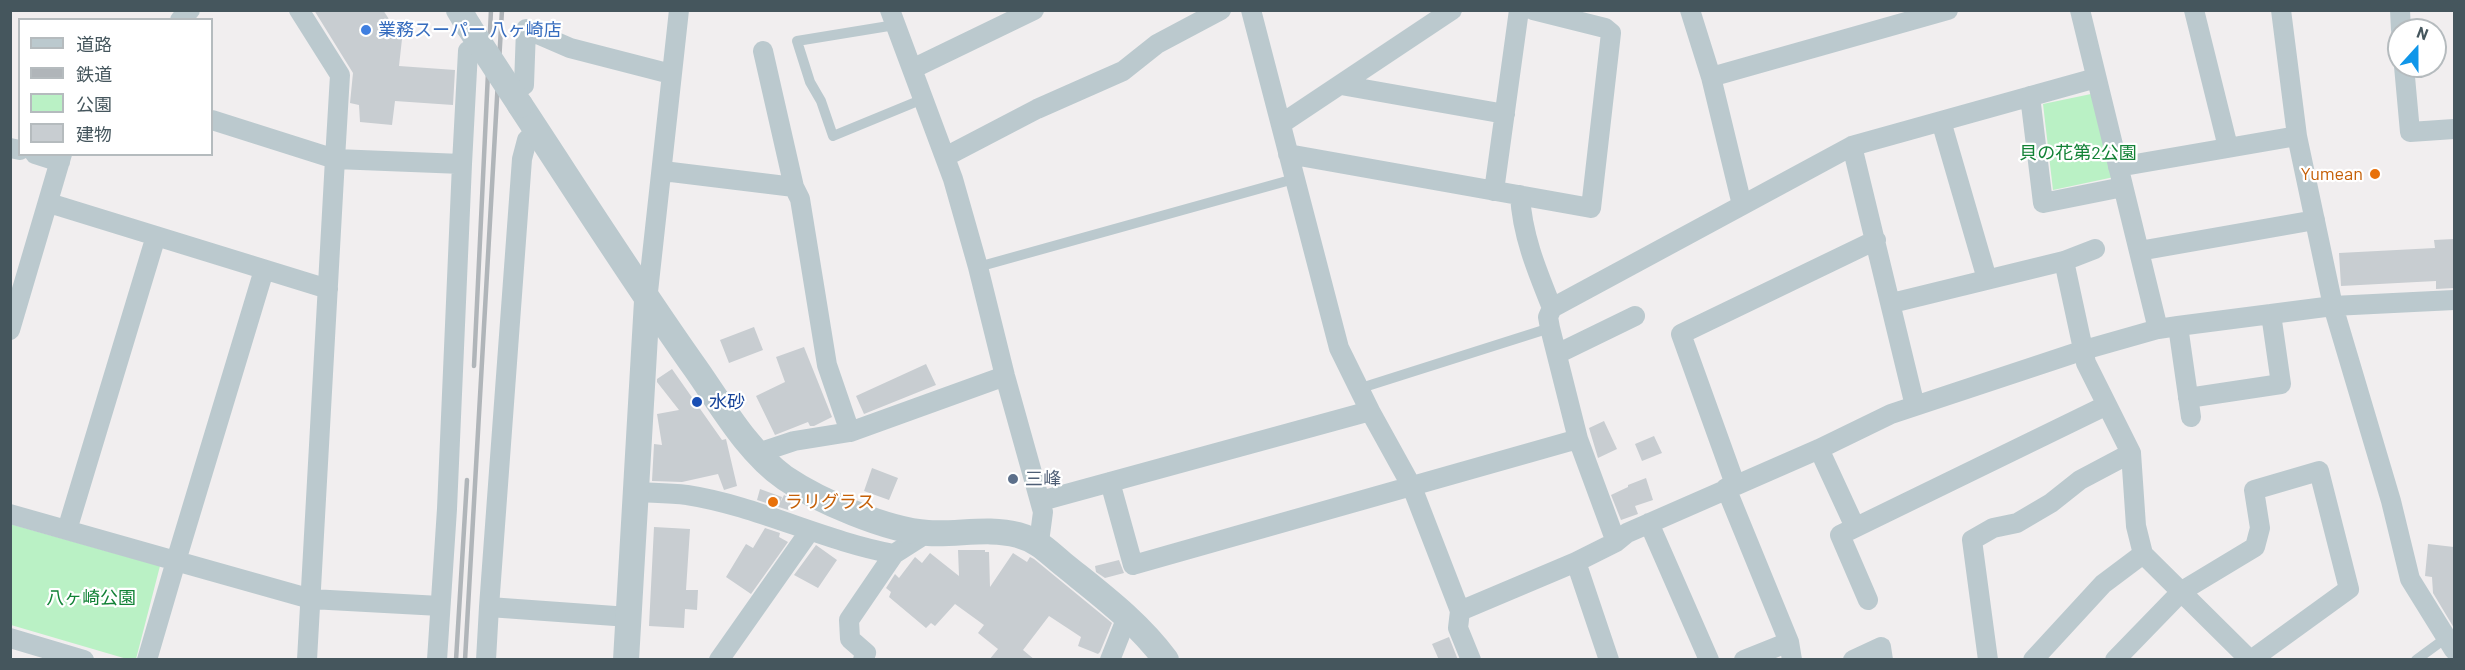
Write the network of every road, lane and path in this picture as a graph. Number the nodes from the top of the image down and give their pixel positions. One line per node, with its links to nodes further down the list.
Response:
1 (299, 10): 39 (street)
2 (679, 10): 19 (street)
3 (1034, 10): 18 (street)
4 (1221, 10): 37 (street)
5 (1251, 10): 30 (street)
6 (1452, 10): 15 (street)
7 (1520, 10): 27 (street)
8 (1533, 10): 47 (street)
9 (1690, 10): 20 (street)
10 (1948, 10): 20 (street)
11 (2080, 10): 21 (street)
12 (2194, 10): 35 (street)
13 (2281, 10): 33 (street)
14 (892, 18): 18 (street); 26 (lane)
15 (1425, 19): 23 (street)
16 (469, 27): 25 (street, bridge); 40 (street)
17 (763, 51): 44 (street)
18 (912, 69): 26 (street)
19 (671, 74): 25 (street); 42 (street)
20 (1711, 77): 49 (street)
21 (2096, 78): 24 (street); 41 (street)
22 (2405, 78): 31 (street)
23 (1341, 85): 27 (street); 30 (street)
24 (2030, 96): 29 (street); 45 (street)
25 (516, 99): 32 (street)
26 (923, 99): 37 (street)
27 (1505, 114): 46 (street)
28 (213, 120): 39 (street)
29 (1941, 121): 34 (street); 58 (street)
30 (1281, 124): 36 (street)
31 (2454, 129)
32 (537, 131): 61 (street); 106 (street)
33 (2297, 136): 35 (street); 50 (street)
34 (1852, 146): 49 (street); 52 (street)
35 (2228, 147): 41 (street)
36 (1288, 154): 43 (street); 46 (street)
37 (945, 157): 56 (street)
38 (61, 158): 48 (street)
39 (335, 159): 40 (street); 59 (street)
40 (462, 164): 105 (street)
41 (2118, 167): 45 (street)
42 (663, 171): 44 (street); 61 (street)
43 (1294, 179): 56 (lane); 74 (street)
44 (794, 187): 80 (street)
45 (2123, 187): 54 (street)
46 (1494, 191): 47 (street)
47 (1520, 195): 64 (street)
48 (49, 203): 51 (street); 70 (street)
49 (1742, 205): 64 (street)
50 (2315, 220): 54 (street); 63 (street)
51 (156, 236): 57 (street); 93 (street)
52 (1876, 240): 62 (street); 86 (street)
53 (2096, 249): 55 (street)
54 (2139, 251): 69 (street)
55 (2064, 261): 58 (street); 71 (street)
56 (978, 267): 73 (street)
57 (264, 270): 59 (street); 100 (street)
58 (1987, 279): 62 (street)
59 (328, 289): 103 (street)
60 (2454, 300): 63 (street)
61 (648, 301): 83 (street); 88 (street)
62 (1892, 303): 77 (street)
63 (2333, 306): 65 (street); 111 (street)
64 (1551, 308): 68 (street)
65 (2271, 314): 67 (street); 75 (street)
66 (1635, 316): 72 (street)
67 (2178, 326): 69 (street); 75 (street)
68 (1550, 328): 72 (street); 74 (lane)
69 (2158, 329): 71 (street)
70 (10, 330)
71 (2084, 350): 76 (street); 77 (street)
72 (1557, 354): 81 (street)
73 (1005, 376): 80 (street); 89 (street)
74 (1361, 388): 78 (street)
75 (2188, 398): 79 (street)
76 (2107, 405): 84 (street); 92 (street)
77 (1915, 406): 82 (street)
78 (1370, 411): 85 (street); 87 (street)
79 (2191, 417)
80 (850, 432): 83 (street)
81 (1578, 439): 87 (street); 97 (street)
82 (1819, 449): 86 (street); 92 (street)
83 (758, 453): 95 (street)
84 (2132, 453): 99 (street); 129 (street)
85 (1110, 482): 87 (street); 89 (street)
86 (1731, 486): 91 (street); 112 (street)
87 (1412, 487): 107 (street)
88 (636, 492): 94 (street); 108 (street)
89 (1041, 501): 96 (street)
90 (10, 514): 93 (street)
91 (1649, 523): 97 (street); 125 (street)
92 (1855, 526): 104 (street)
93 (67, 530): 100 (street)
94 (809, 532): 98 (street); 120 (street)
95 (927, 533): 96 (street); 98 (street)
96 (1039, 543): 109 (street)
97 (1616, 543): 101 (street)
98 (894, 554): 113 (street)
99 (2143, 554): 102 (street); 130 (street)
100 (176, 561): 103 (street); 115 (street)
101 (1576, 562): 107 (street); 124 (street)
102 (2182, 591): 131 (street); 132 (street); 132 (street)
103 (311, 599): 105 (street); 116 (street)
104 (1868, 600)
105 (440, 606): 117 (street)
106 (489, 608): 108 (street); 118 (street)
107 (1460, 611): 123 (street)
108 (629, 617): 119 (street)
109 (1127, 617): 121 (street); 122 (street)
110 (10, 638): 114 (street)
111 (2450, 644): 133 (lane)
112 (1791, 651): 126 (street)
113 (868, 657)
114 (84, 660)
115 (147, 660)
116 (307, 660)
117 (437, 660)
118 (486, 660)
119 (626, 660)
120 (719, 660)
121 (1110, 660)
122 (1166, 660)
123 (1471, 660)
124 (1609, 660)
125 (1709, 660)
126 (1744, 660)
127 (1853, 660): 128 (street)
128 (1883, 660)
129 (1988, 660)
130 (2033, 660)
131 (2115, 660)
132 (2250, 660)
133 (2416, 660)

